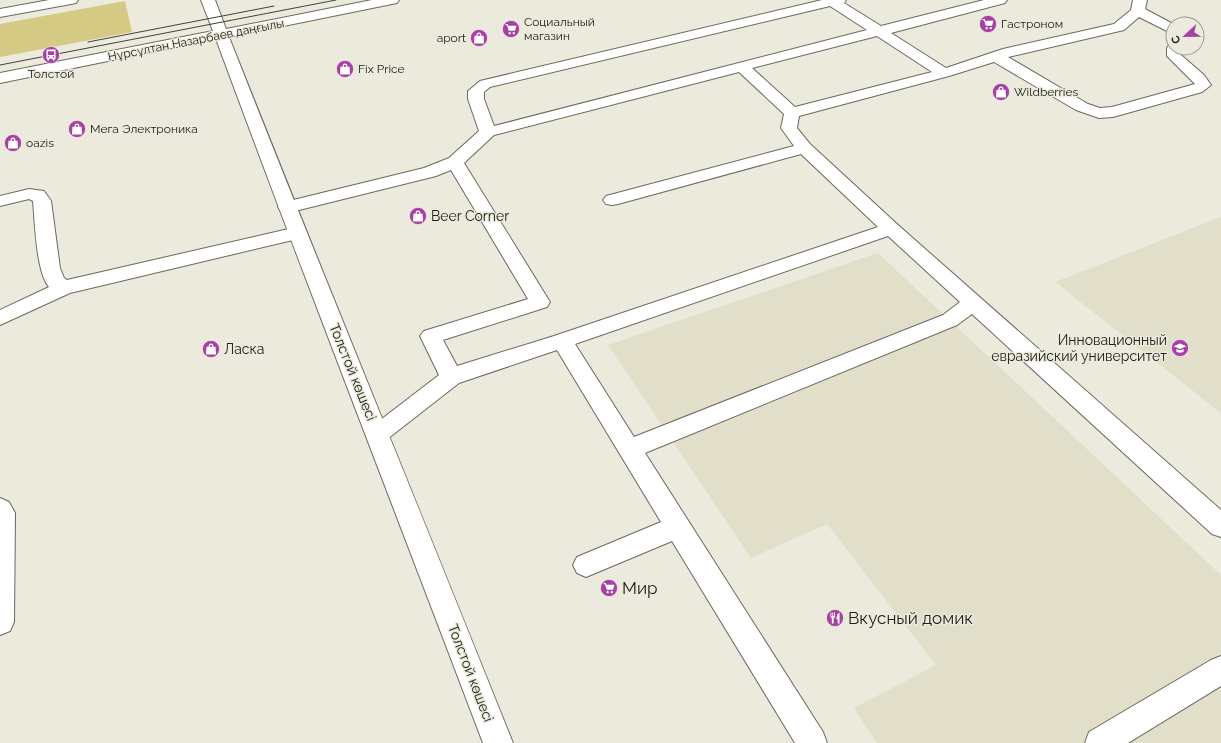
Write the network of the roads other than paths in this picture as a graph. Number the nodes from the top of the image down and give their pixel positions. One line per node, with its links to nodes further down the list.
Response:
1 (71, 0): 7 (main road)
2 (208, 0): 10 (main road, Толстой көшесі)
3 (392, 0): 10 (main road, Нұрсұлтан Назарбаев даңғылы)
4 (1000, 0): 9 (main road)
5 (834, 1): 9 (main road); 17 (main road)
6 (1139, 6): 8 (main road); 12 (main road)
7 (0, 13)
8 (1165, 24)
9 (878, 31): 13 (main road); 14 (main road)
10 (222, 35): 15 (main road, Нұрсұлтан Назарбаев даңғылы); 22 (main road, Толстой көшесі)
11 (1174, 56): 12 (main road)
12 (996, 57): 14 (main road)
13 (742, 67): 16 (main road); 17 (main road)
14 (944, 73): 16 (main road)
15 (0, 78)
16 (792, 113): 18 (main road)
17 (488, 132): 19 (main road)
18 (804, 148): 20 (main road); 23 (main road)
19 (455, 162): 22 (main road); 29 (main road)
20 (612, 200)
21 (0, 201): 25 (main road)
22 (287, 207): 24 (main road, Толстой көшесі)
23 (891, 229): 26 (main road); 28 (main road)
24 (297, 233): 25 (main road); 30 (main road, Толстой көшесі)
25 (64, 288): 27 (main road)
26 (973, 304): 31 (main road); 33 (main road)
27 (0, 318)
28 (562, 341): 29 (main road); 31 (main road)
29 (451, 378): 30 (main road)
30 (378, 434): 38 (main road, Толстой көшесі)
31 (630, 449): 34 (main road)
32 (0, 509): 36 (main road)
33 (1221, 526)
34 (678, 527): 35 (main road); 39 (main road)
35 (586, 565)
36 (0, 622)
37 (1221, 670): 40 (main road)
38 (498, 743)
39 (812, 743)
40 (1100, 743)

